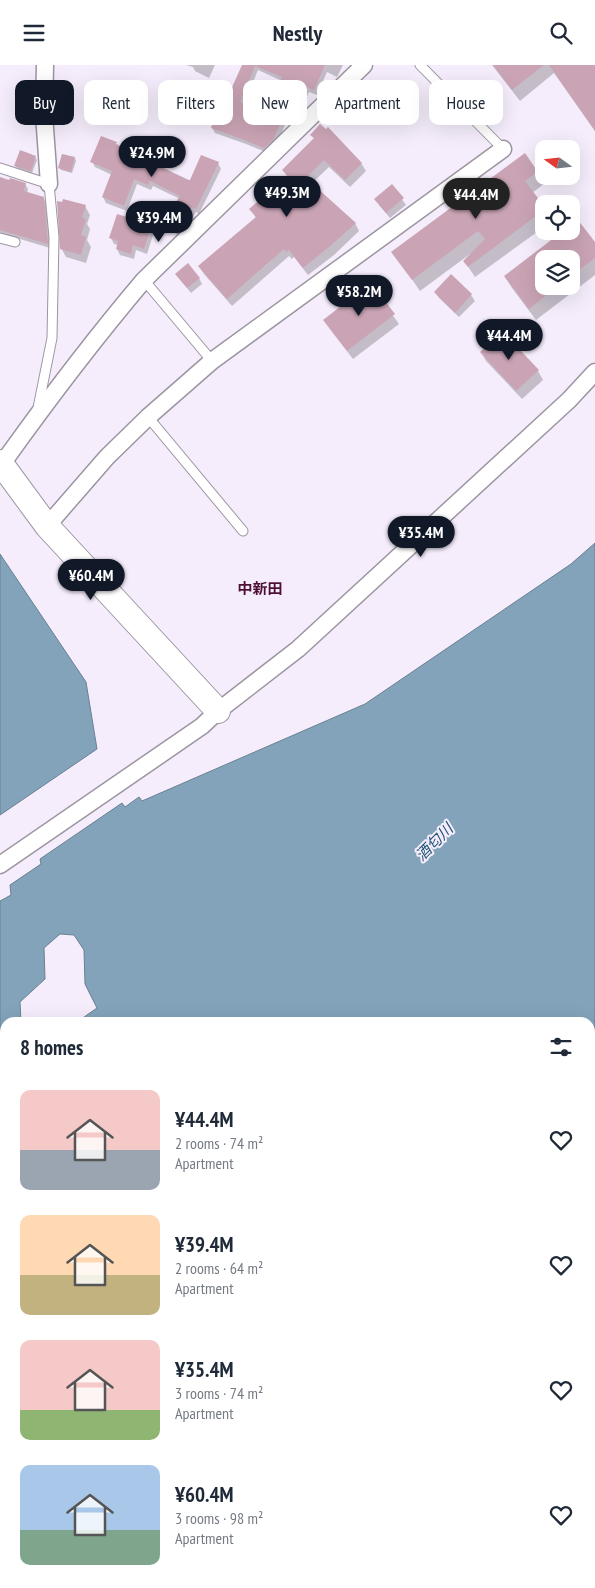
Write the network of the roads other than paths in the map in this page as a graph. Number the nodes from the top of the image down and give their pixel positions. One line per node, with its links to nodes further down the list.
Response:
1 (44, 65): 6 (street)
2 (364, 65): 9 (street)
3 (420, 65): 4 (lane)
4 (503, 149): 10 (street)
5 (0, 169): 6 (lane)
6 (49, 185): 12 (lane)
7 (0, 238): 8 (lane)
8 (15, 242)
9 (144, 280): 10 (lane); 12 (street)
10 (212, 361): 13 (street)
11 (595, 372): 17 (street)
12 (37, 415): 14 (street)
13 (148, 417): 15 (street); 16 (lane)
14 (1, 463): 15 (street)
15 (47, 526): 17 (street)
16 (243, 531)
17 (218, 711): 18 (street)
18 (0, 865)

